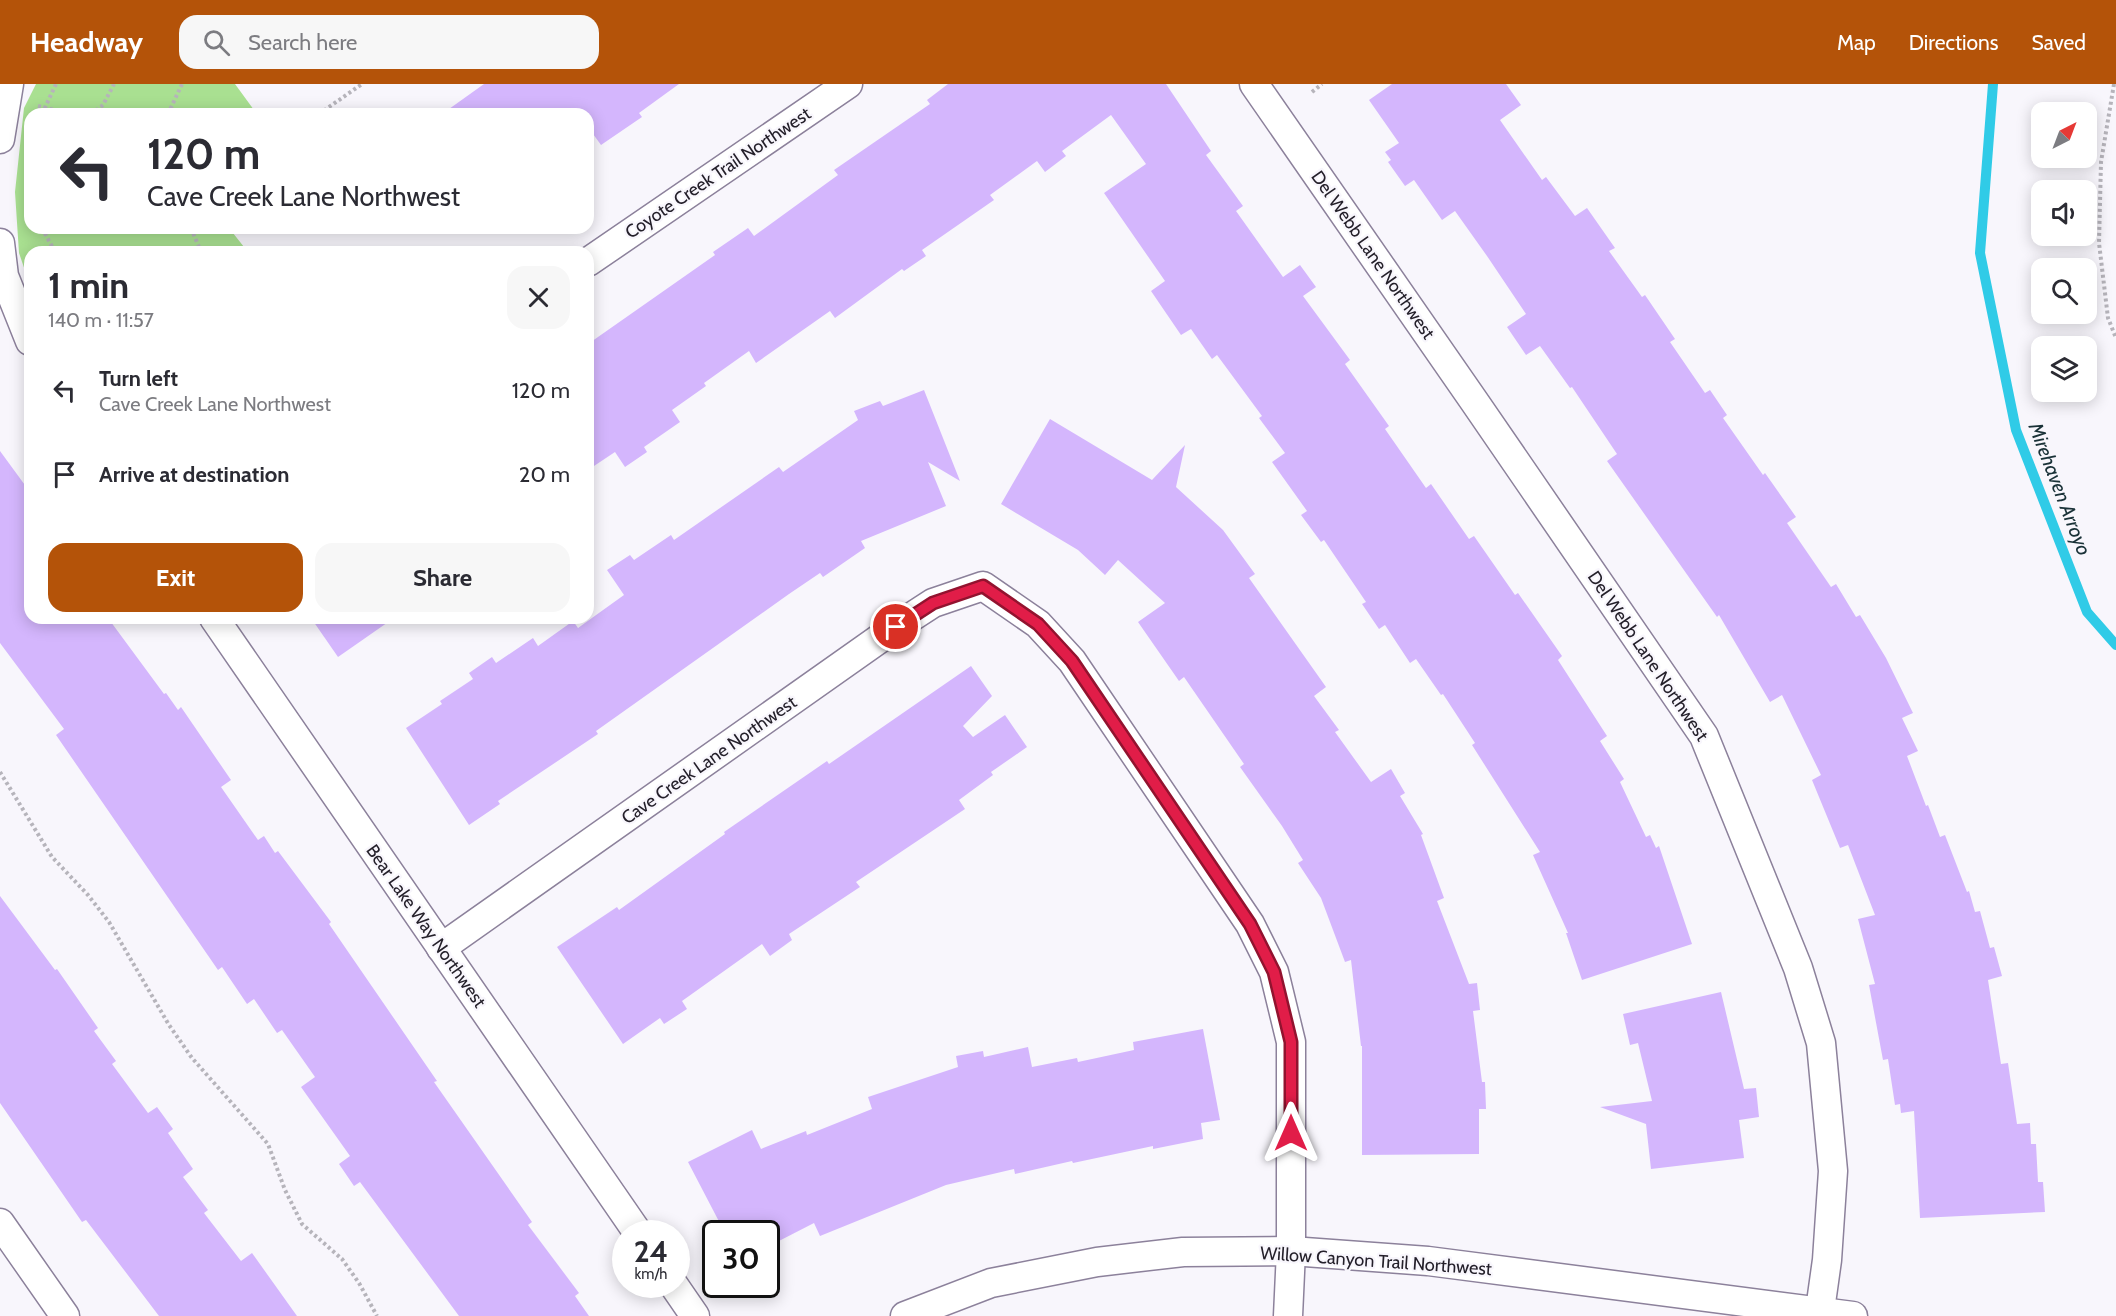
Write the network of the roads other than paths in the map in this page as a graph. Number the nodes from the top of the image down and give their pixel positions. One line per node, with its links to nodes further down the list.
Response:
1 (9, 84): 4 (street)
2 (848, 84): 6 (street, Coyote Creek Trail Northwest)
3 (1254, 84): 14 (street, Del Webb Lane Northwest)
4 (0, 139)
5 (0, 243): 7 (street)
6 (594, 258)
7 (24, 326)
8 (218, 624): 9 (street, Bear Lake Way Northwest)
9 (441, 948): 10 (street, Bear Lake Way Northwest); 12 (street, Cave Creek Lane Northwest)
10 (629, 1220)
11 (0, 1223): 15 (street)
12 (1291, 1251): 14 (street, Willow Canyon Trail Northwest); 17 (street, Willow Canyon Trail Northwest); 18 (street)
13 (683, 1298): 16 (street)
14 (1820, 1314): 19 (street, Willow Canyon Trail Northwest)
15 (65, 1316)
16 (695, 1316)
17 (905, 1316)
18 (1288, 1316)
19 (1853, 1316)

